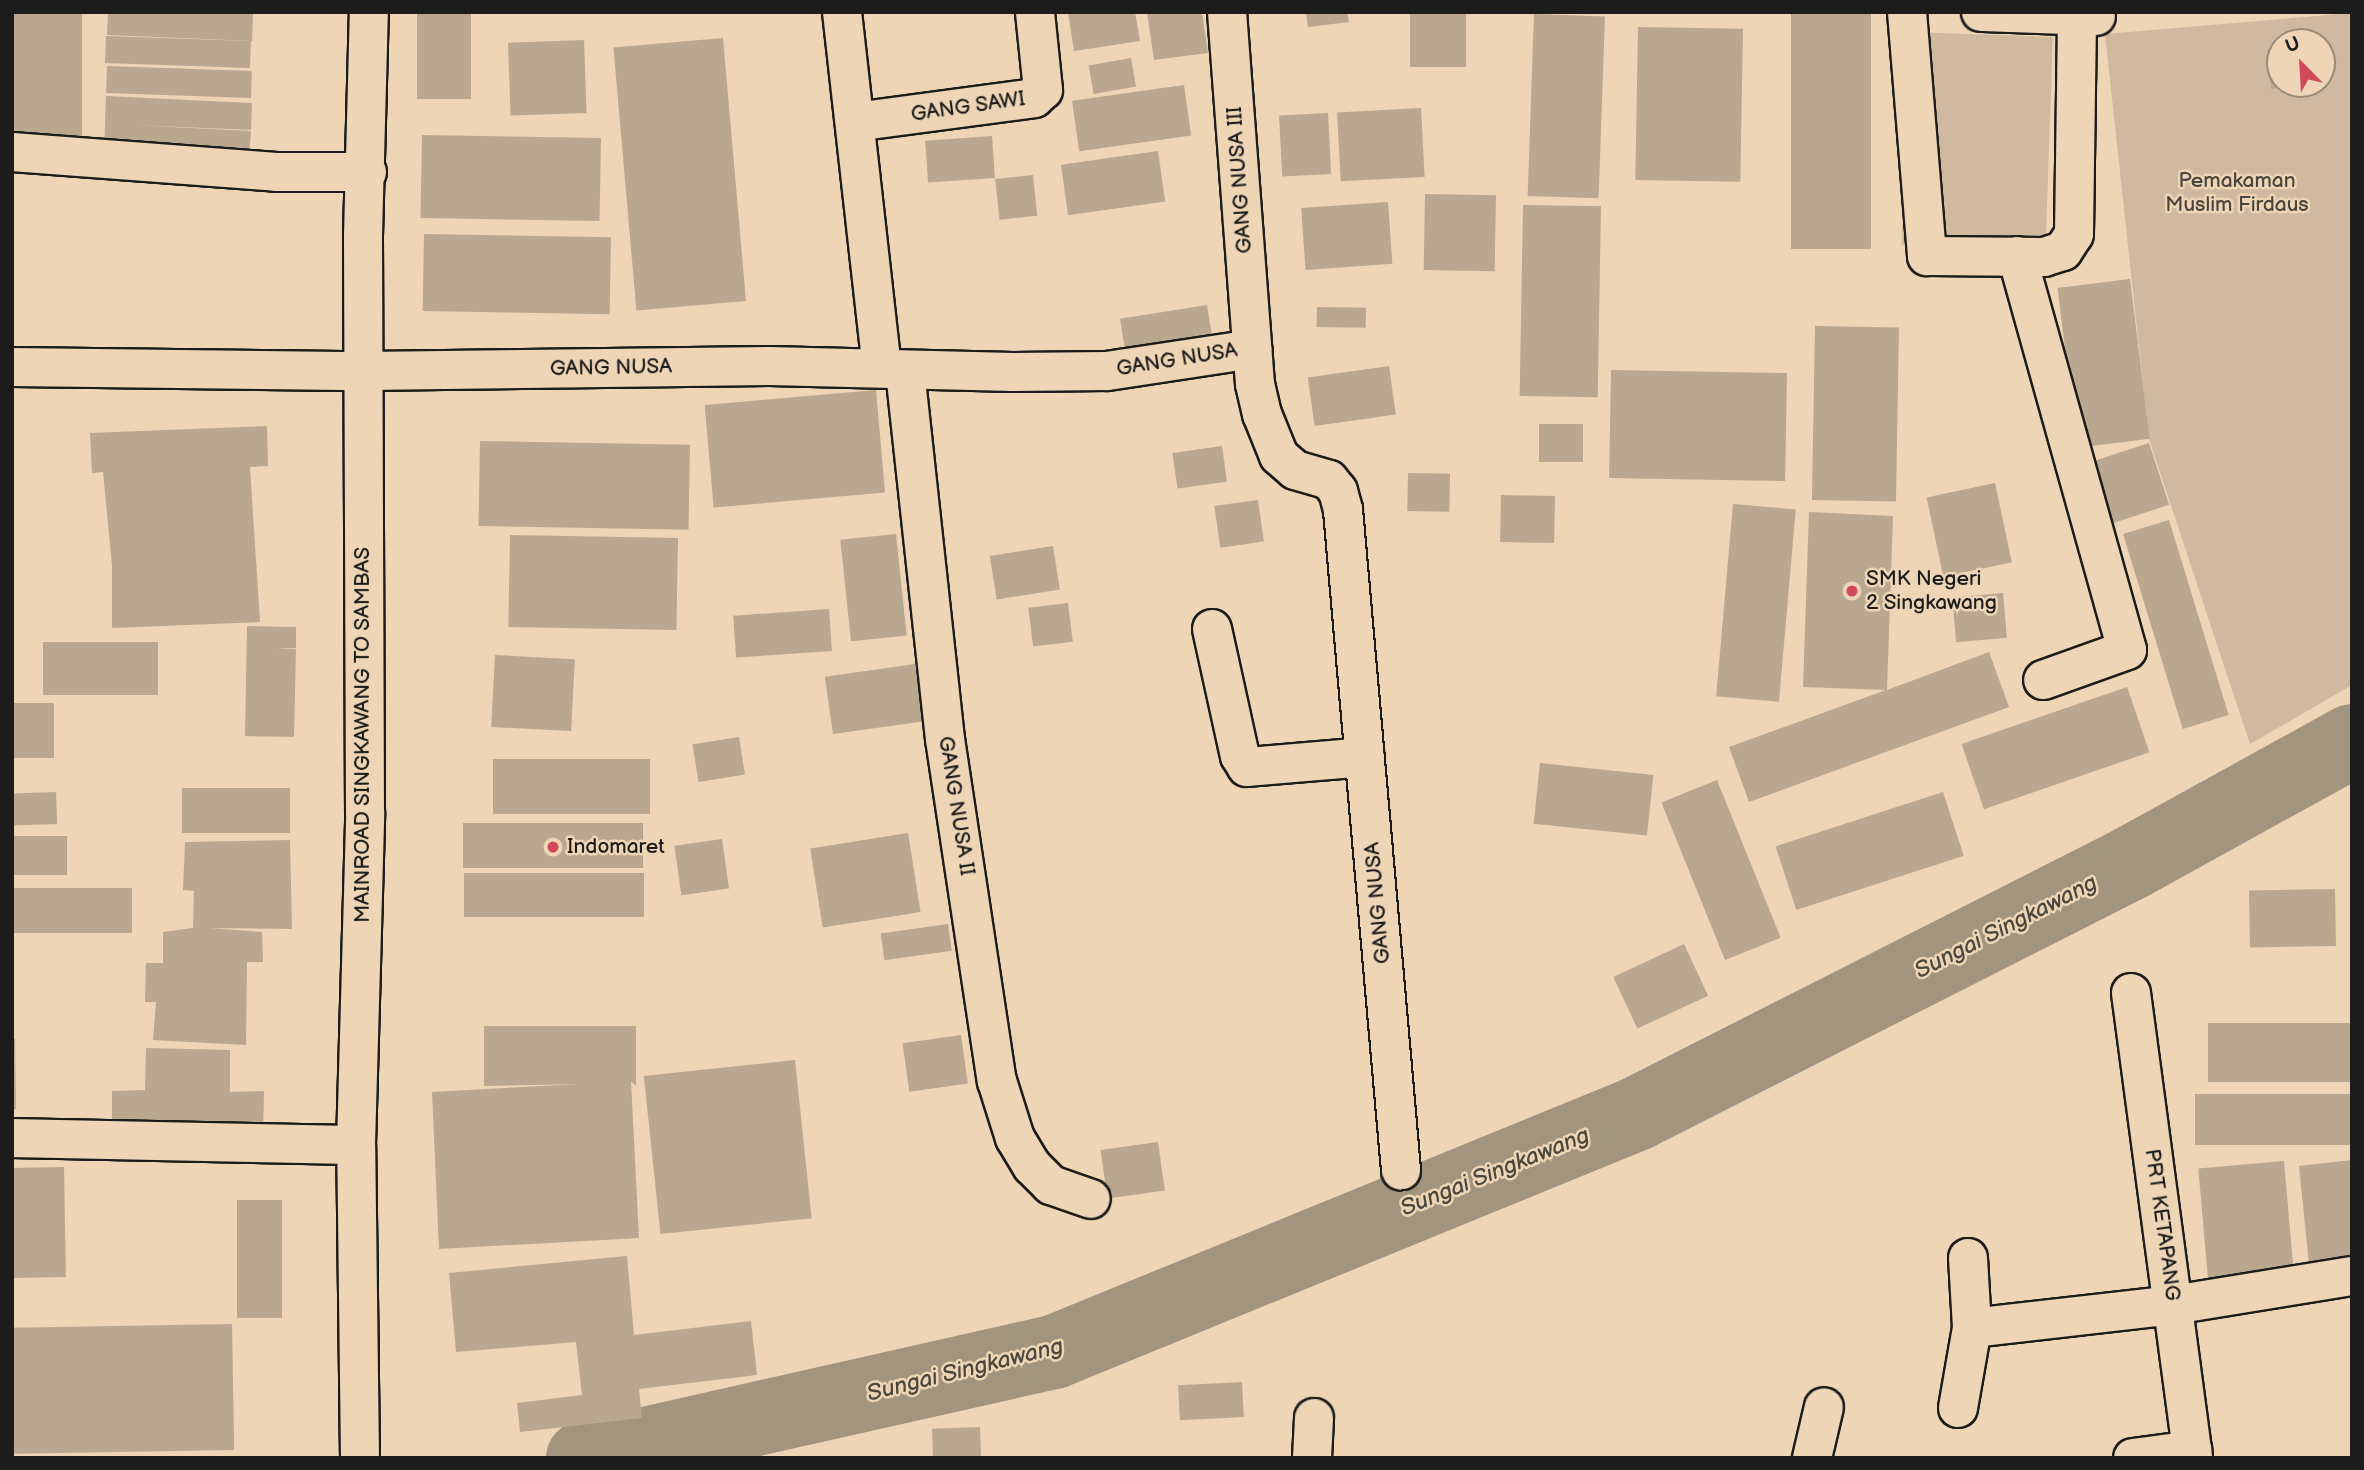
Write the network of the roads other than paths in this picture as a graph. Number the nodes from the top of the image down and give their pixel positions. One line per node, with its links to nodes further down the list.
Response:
1 (369, 12): 10 (street, MAINROAD SINGKAWANG TO SAMBAS)
2 (842, 12): 8 (street, GANG NUSA II)
3 (1035, 12): 8 (street, GANG SAWI)
4 (1227, 12): 12 (street, GANG NUSA III)
5 (1907, 12): 11 (street)
6 (1981, 12): 7 (street)
7 (2088, 14): 11 (street)
8 (855, 122): 14 (street, GANG NUSA II)
9 (12, 152): 10 (street)
10 (367, 172): 15 (street, MAINROAD SINGKAWANG TO SAMBAS)
11 (2017, 256): 17 (street)
12 (1252, 349): 14 (street, GANG NUSA); 18 (street, GANG NUSA)
13 (12, 368): 15 (street, GANG NUSA)
14 (893, 369): 15 (street, GANG NUSA); 23 (street, GANG NUSA II)
15 (364, 371): 21 (street, MAINROAD SINGKAWANG TO SAMBAS)
16 (1212, 629): 18 (street)
17 (2043, 680)
18 (1365, 757): 22 (street, GANG NUSA)
19 (2131, 993): 26 (street, PRT KETAPANG)
20 (12, 1138): 21 (street)
21 (356, 1145): 32 (street, MAINROAD SINGKAWANG TO SAMBAS)
22 (1401, 1170)
23 (1091, 1199)
24 (1968, 1258): 27 (street)
25 (2352, 1276): 26 (street)
26 (2173, 1305): 27 (street); 31 (street, PRT KETAPANG)
27 (1972, 1328): 29 (street)
28 (1824, 1406): 34 (street)
29 (1958, 1408)
30 (1314, 1418): 33 (street)
31 (2193, 1454): 35 (street)
32 (360, 1458)
33 (1312, 1458)
34 (1812, 1458)
35 (2133, 1458)

